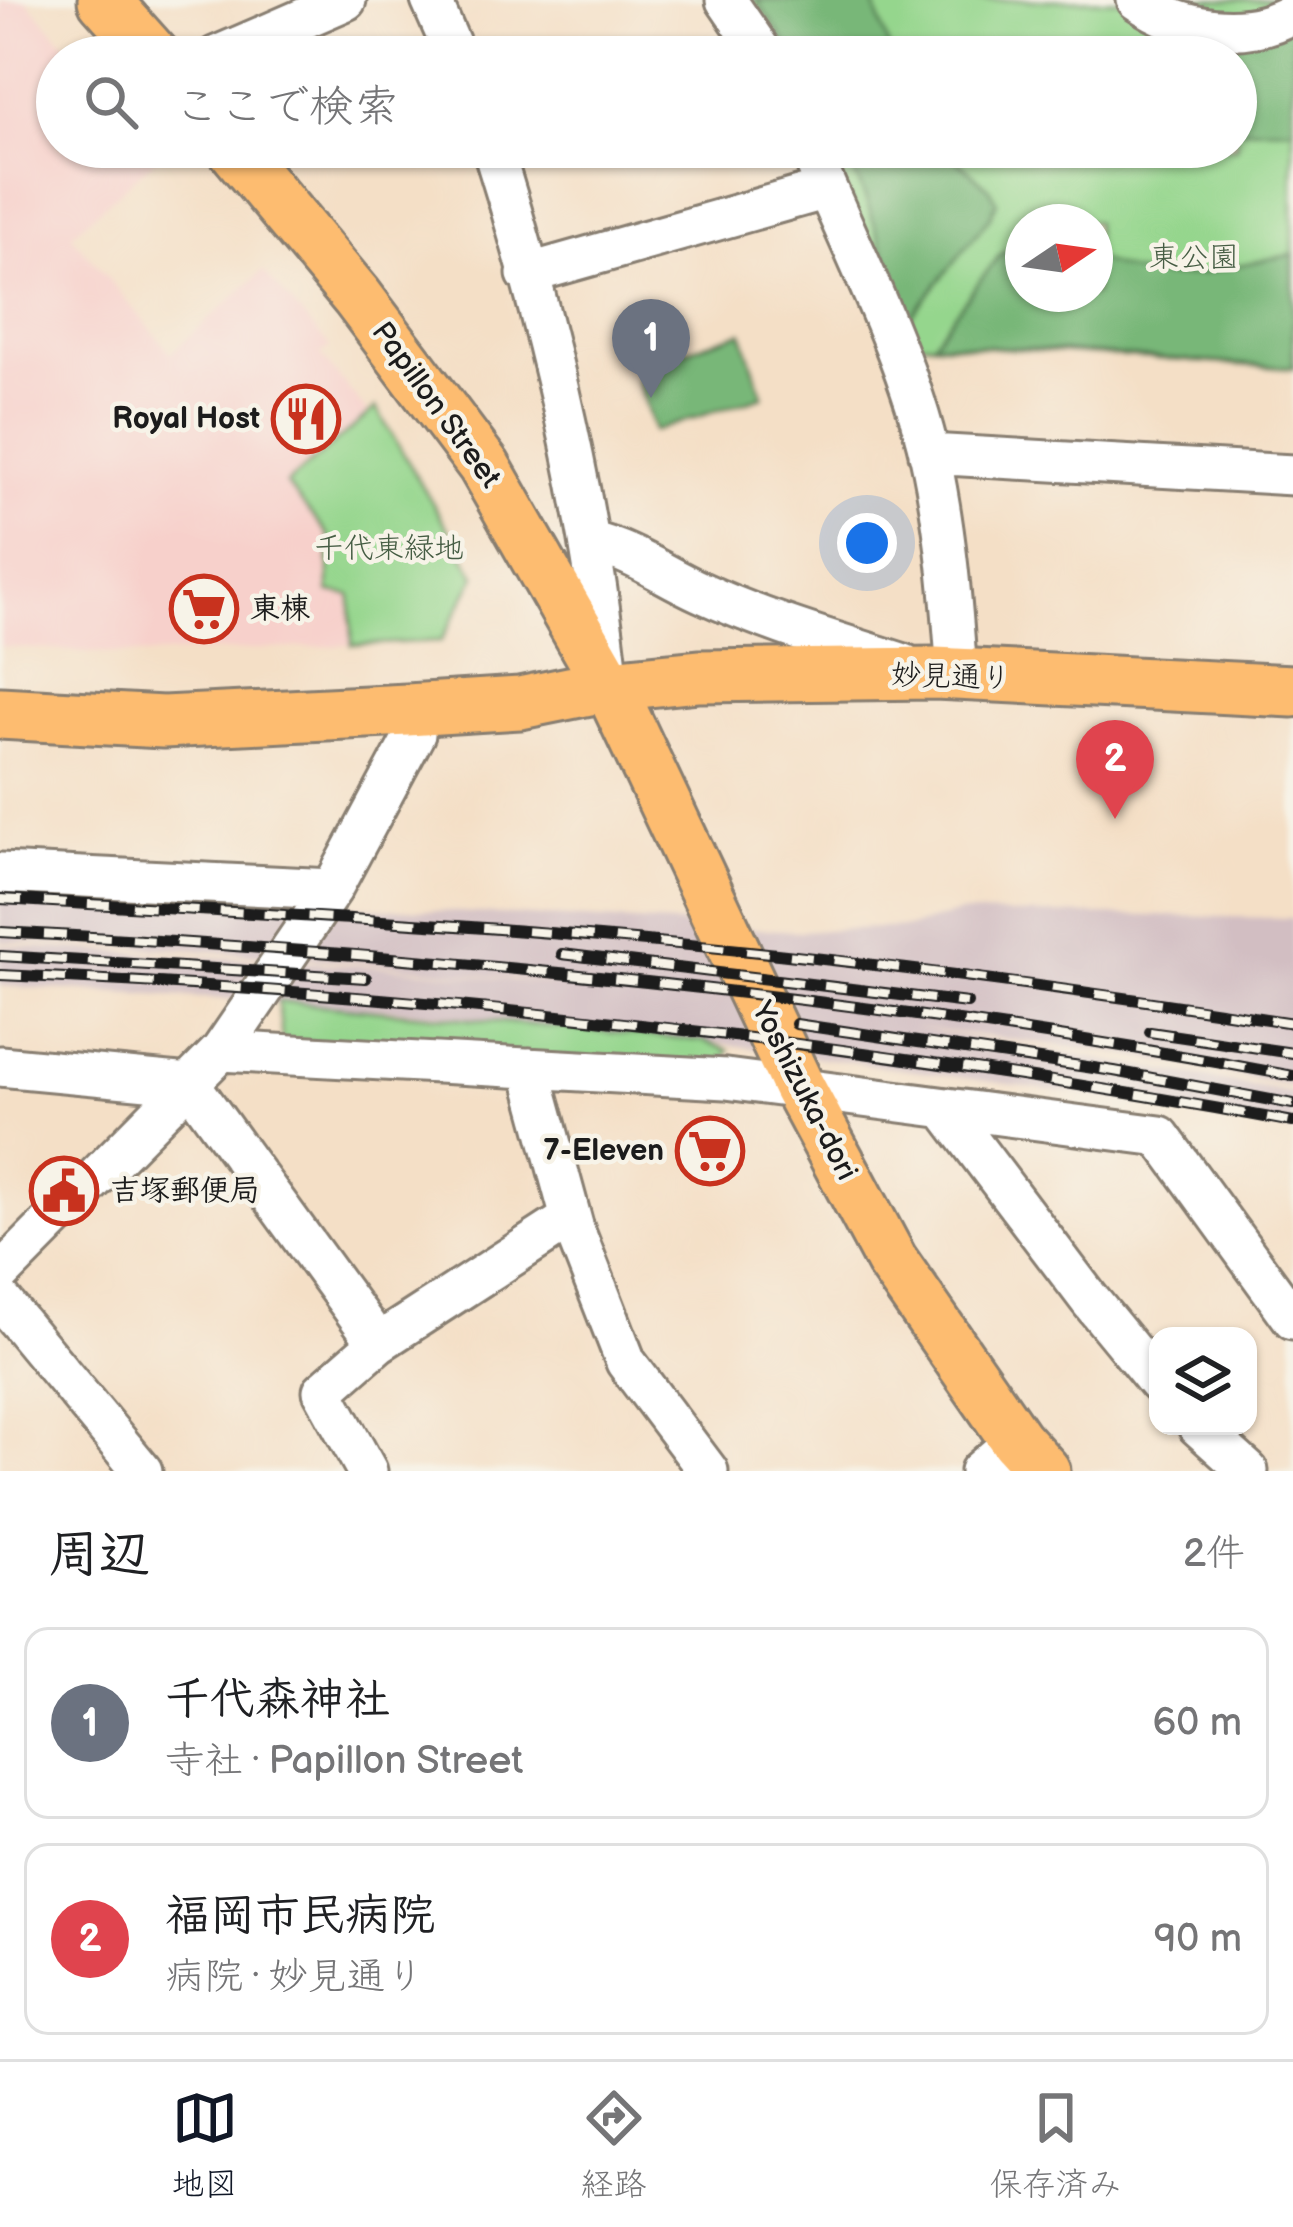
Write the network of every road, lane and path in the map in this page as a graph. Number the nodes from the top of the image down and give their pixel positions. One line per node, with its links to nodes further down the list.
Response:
1 (104, 0): 7 (main road)
2 (346, 0): 8 (street)
3 (431, 0): 9 (street)
4 (726, 0): 10 (street)
5 (1137, 0): 6 (street)
6 (1293, 13)
7 (136, 36)
8 (263, 36)
9 (447, 36)
10 (751, 36)
11 (250, 168): 21 (main road, Papillon Street)
12 (498, 168): 15 (street)
13 (818, 168): 14 (street)
14 (827, 189): 15 (street); 16 (street)
15 (527, 274): 18 (street)
16 (929, 454): 17 (street); 19 (street)
17 (1293, 475)
18 (591, 542): 19 (street); 21 (street)
19 (946, 675): 21 (main road, 妙見通り); 22 (main road, 妙見通り)
20 (0, 682): 21 (main road, 妙見通り)
21 (609, 685): 23 (main road, 妙見通り); 31 (main road, Yoshizuka-dori)
22 (1293, 691)
23 (407, 710): 24 (main road, 妙見通り); 26 (street)
24 (0, 713)
25 (0, 873): 26 (street)
26 (332, 890): 27 (street)
27 (221, 1051): 29 (street); 30 (street)
28 (0, 1066): 30 (street)
29 (530, 1068): 31 (street); 33 (street)
30 (190, 1084): 34 (street); 37 (street)
31 (799, 1086): 32 (street); 40 (main road, Yoshizuka-dori)
32 (946, 1110): 36 (street); 38 (street)
33 (571, 1217): 37 (street); 41 (street)
34 (0, 1274)
35 (0, 1299): 42 (street)
36 (1293, 1319)
37 (378, 1343): 43 (street)
38 (1149, 1372)
39 (1208, 1435): 44 (street)
40 (1013, 1461)
41 (705, 1464)
42 (142, 1471)
43 (367, 1471)
44 (1248, 1471)

